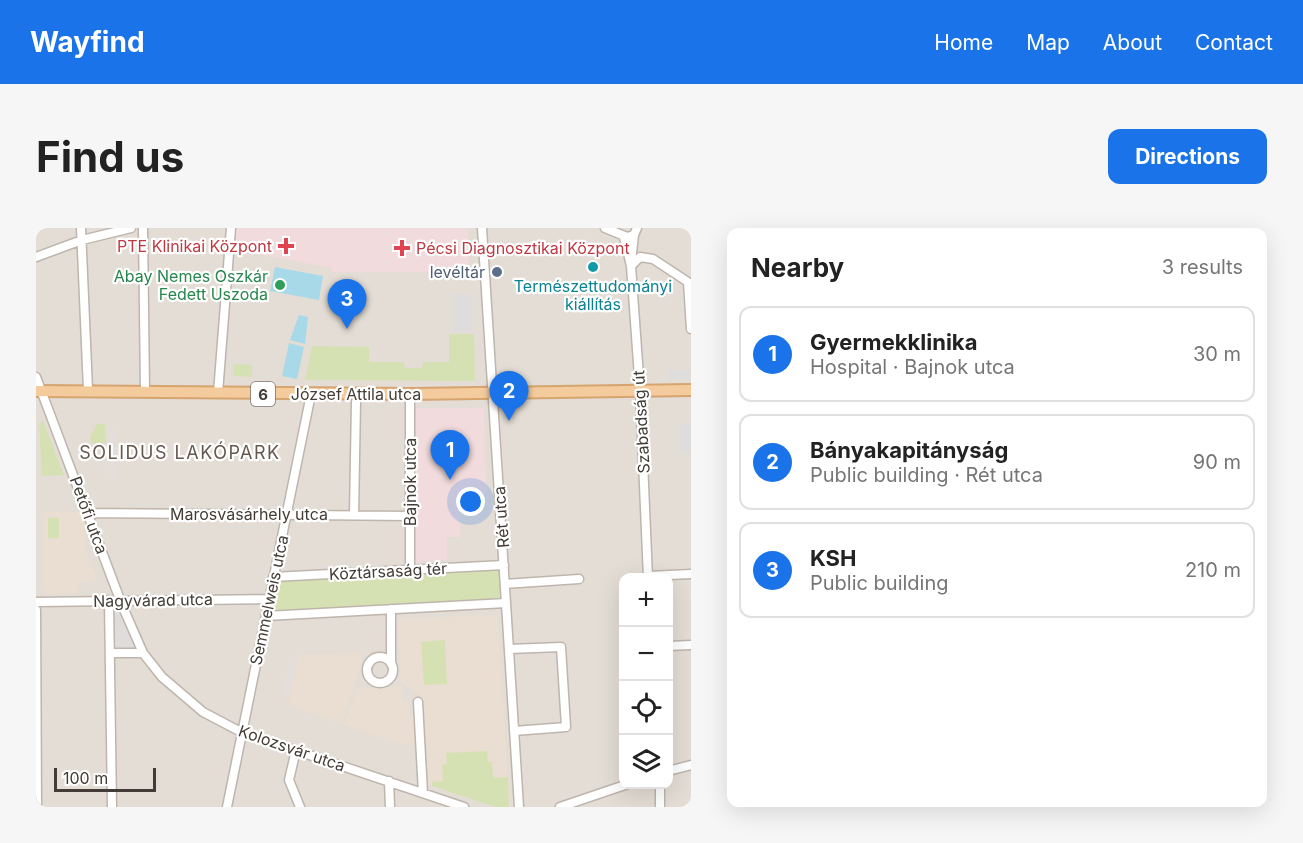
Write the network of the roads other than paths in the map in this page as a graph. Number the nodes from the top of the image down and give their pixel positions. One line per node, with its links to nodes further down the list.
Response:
1 (81, 228): 9 (street)
2 (131, 228): 9 (street)
3 (143, 228): 17 (street)
4 (231, 228): 19 (street)
5 (482, 228): 20 (street, Rét utca)
6 (605, 228): 8 (street)
7 (636, 230): 8 (street); 11 (street, Szabadság út)
8 (620, 233): 11 (street, Szabadság út)
9 (82, 240): 10 (street); 15 (street)
10 (36, 257)
11 (631, 266): 12 (street); 18 (street, Szabadság út)
12 (691, 329)
13 (36, 377): 14 (street, Petőfi utca)
14 (39, 390): 15 (main road, József Attila utca / 6); 24 (street, Petőfi utca)
15 (88, 390): 17 (main road, József Attila utca / 6)
16 (691, 390): 18 (main road, 6)
17 (145, 391): 19 (main road, József Attila utca / 6)
18 (640, 391): 20 (main road, József Attila utca / 6); 30 (street, Szabadság út)
19 (218, 393): 21 (main road, József Attila utca / 6)
20 (493, 393): 22 (main road, József Attila utca / 6); 28 (street, Rét utca)
21 (311, 394): 22 (main road, József Attila utca / 6); 25 (street, Semmelweis utca)
22 (410, 394): 27 (street, Bajnok utca)
23 (356, 402): 26 (street)
24 (89, 513): 25 (street, Marosvásárhely utca); 39 (street, Petőfi utca)
25 (287, 514): 26 (street, Marosvásárhely utca); 33 (street, Semmelweis utca)
26 (354, 515): 27 (street, Marosvásárhely utca)
27 (410, 516): 29 (street, Bajnok utca)
28 (504, 565): 29 (street, Köztársaság tér); 35 (street, Rét utca)
29 (410, 571): 33 (street, Köztársaság tér)
30 (648, 573)
31 (691, 574): 32 (street)
32 (673, 575)
33 (273, 577): 37 (street, Semmelweis utca)
34 (579, 579): 35 (street)
35 (505, 584): 40 (street, Rét utca)
36 (36, 599): 38 (street, Nagyvárad utca)
37 (269, 599): 39 (street, Nagyvárad utca); 43 (street, Semmelweis utca)
38 (109, 600): 39 (street, Nagyvárad utca); 47 (street)
39 (120, 600): 48 (street, Petőfi utca)
40 (506, 603): 41 (street); 46 (street, Rét utca)
41 (391, 609): 43 (street); 49 (street)
42 (36, 610): 60 (street)
43 (266, 616): 52 (street, Semmelweis utca)
44 (691, 645): 45 (street)
45 (673, 646)
46 (509, 650): 51 (street, Rét utca); 51 (street)
47 (110, 653): 48 (street); 61 (street)
48 (143, 653): 52 (street, Kolozsvár utca)
49 (391, 662)
50 (418, 702): 59 (street)
51 (514, 731): 66 (street, Rét utca)
52 (241, 732): 53 (street, Kolozsvár utca); 62 (street, Semmelweis utca)
53 (296, 750): 56 (street, Kolozsvár utca); 63 (street)
54 (691, 765): 55 (street)
55 (673, 770)
56 (389, 781): 59 (street, Kolozsvár utca); 64 (street)
57 (619, 787): 67 (street)
58 (660, 789): 68 (street)
59 (423, 793): 65 (street, Kolozsvár utca)
60 (37, 807)
61 (112, 807)
62 (227, 807)
63 (300, 807)
64 (390, 807)
65 (464, 807)
66 (519, 807)
67 (560, 807)
68 (660, 807)

